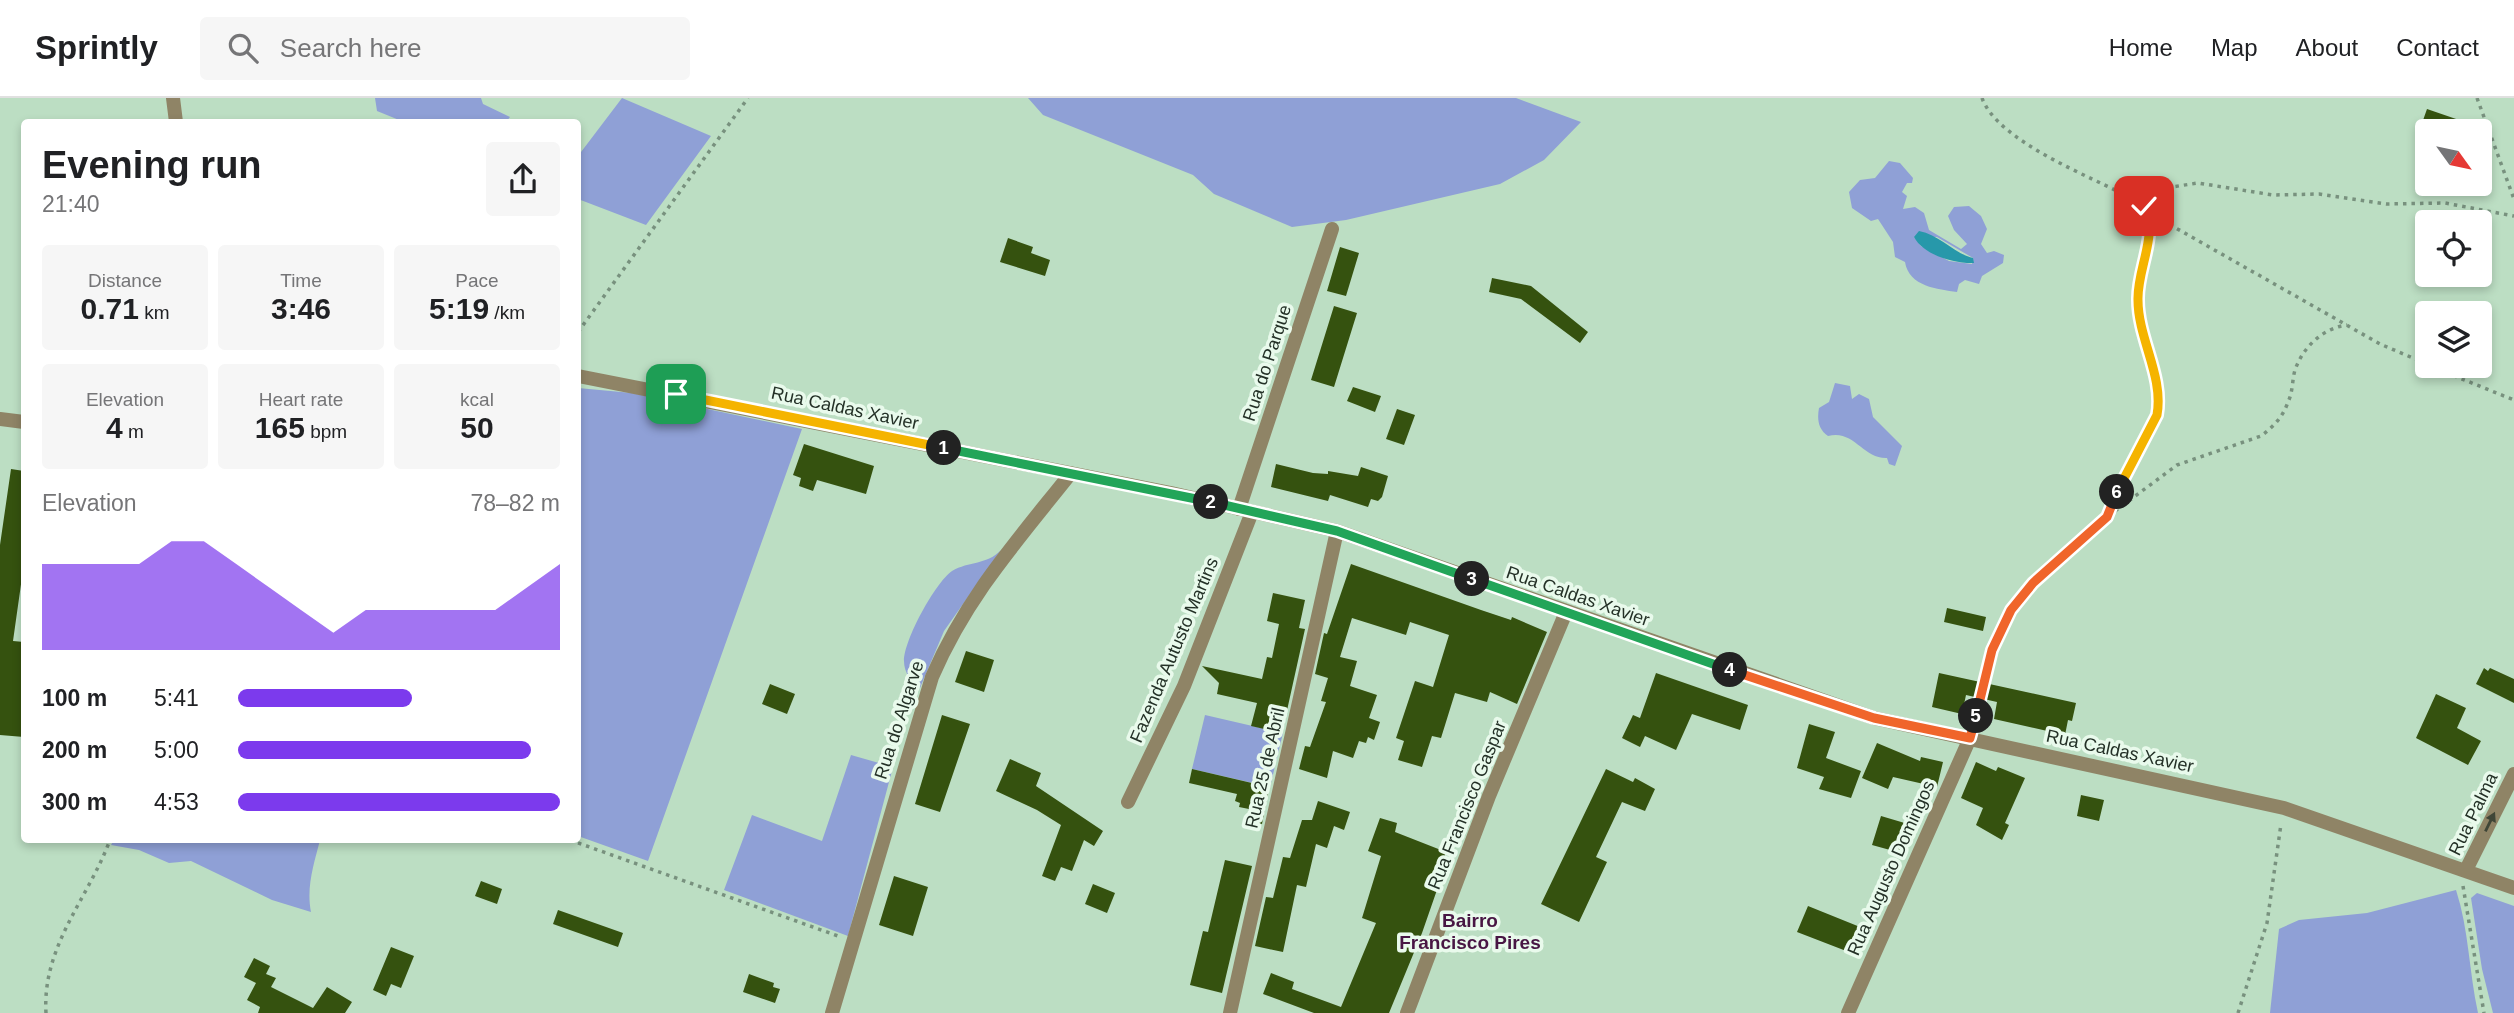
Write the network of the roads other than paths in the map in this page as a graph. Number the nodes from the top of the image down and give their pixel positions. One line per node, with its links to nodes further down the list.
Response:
1 (173, 98): 2 (street)
2 (176, 119)
3 (1332, 229): 8 (street, Rua do Parque)
4 (581, 377): 7 (street, Rua Caldas Xavier)
5 (0, 419): 6 (street)
6 (21, 422)
7 (1071, 473): 8 (street, Rua Caldas Xavier); 16 (street, Rua do Algarve)
8 (1246, 510): 9 (street, Rua Caldas Xavier); 13 (street, Fazenda Autusto Martins)
9 (1337, 531): 10 (street, Rua Caldas Xavier); 17 (street, Rua 25 de Abril)
10 (1566, 612): 11 (street, Rua Caldas Xavier); 18 (street, Rua Francisco Gaspar)
11 (1970, 738): 14 (street, Rua Caldas Xavier); 19 (street, Rua Augusto Domingos)
12 (2514, 774): 14 (street, Rua Palma, one-way to 12)
13 (1128, 803)
14 (2466, 870): 15 (street, Rua Caldas Xavier)
15 (2514, 888)
16 (832, 1013)
17 (1230, 1013)
18 (1407, 1013)
19 (1848, 1013)

